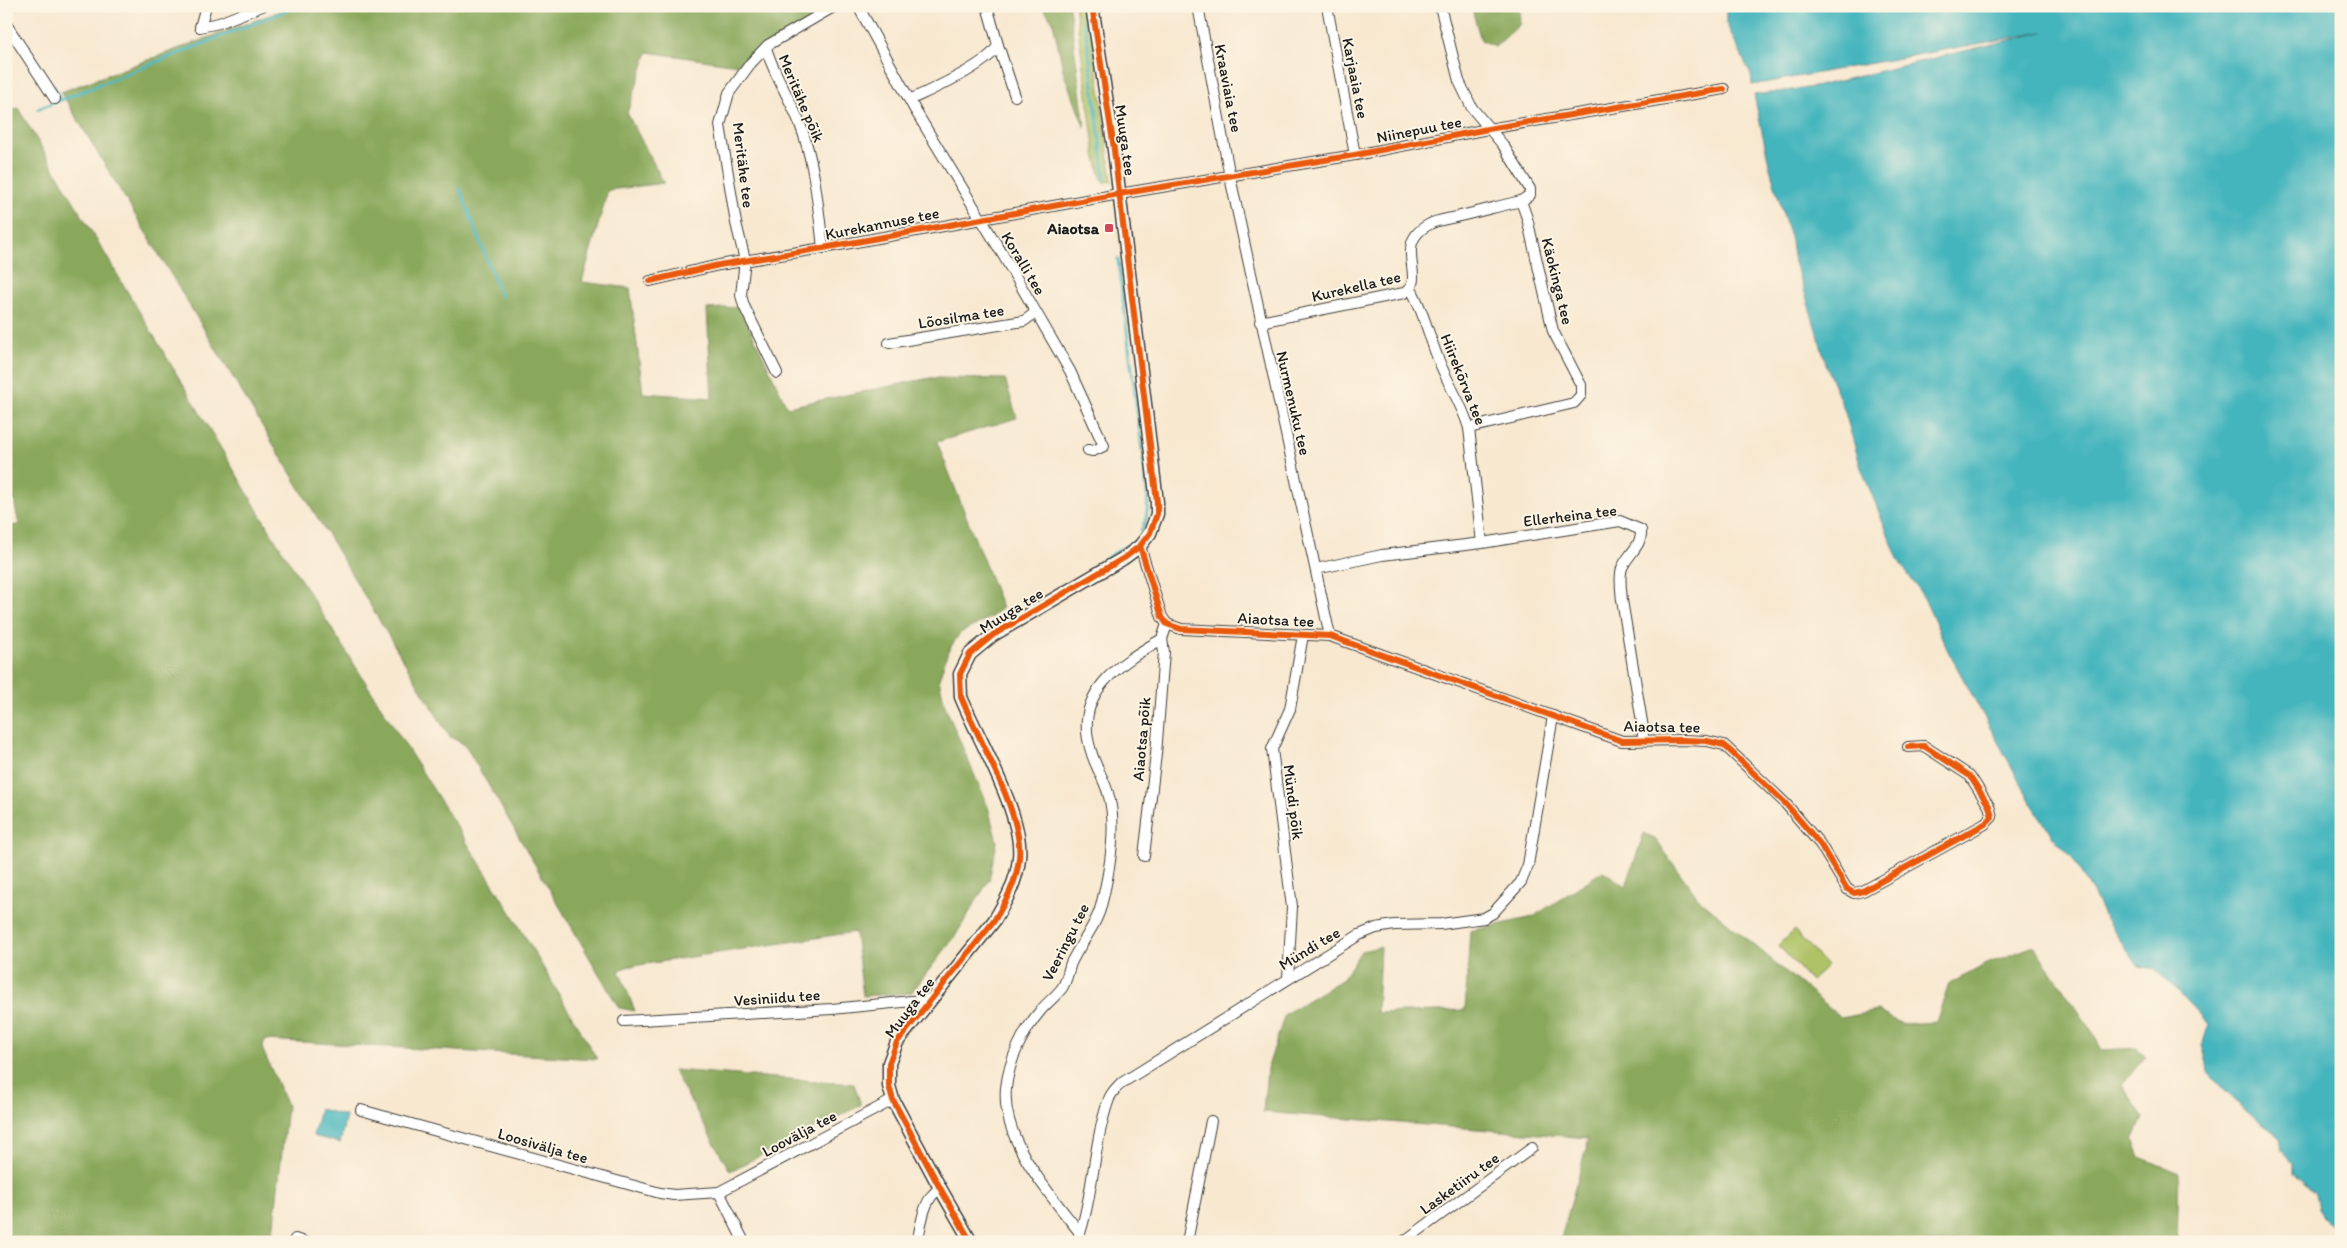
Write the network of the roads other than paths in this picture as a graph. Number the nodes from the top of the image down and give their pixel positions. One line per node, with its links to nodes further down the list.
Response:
1 (206, 6): 2 (street)
2 (262, 6)
3 (835, 6): 12 (street, Meritähe tee)
4 (858, 6): 16 (street, Koralli tee)
5 (987, 6): 11 (street)
6 (1092, 6): 20 (street, Muuga tee)
7 (1198, 6): 19 (street, Kraaviaia tee)
8 (1326, 6): 18 (street, Karjaaia tee)
9 (1440, 6): 17 (street)
10 (6, 24): 15 (street)
11 (998, 45): 14 (street); 16 (street)
12 (766, 48): 23 (street, Meritähe põik); 24 (street, Meritähe tee)
13 (1724, 89): 17 (street, Niinepuu tee)
14 (1015, 96)
15 (55, 99)
16 (910, 100): 22 (street, Koralli tee)
17 (1488, 129): 18 (street, Niinepuu tee); 21 (street)
18 (1355, 155): 19 (street, Niinepuu tee)
19 (1230, 176): 20 (street, Niinepuu tee); 28 (street, Nurmenuku tee)
20 (1119, 194): 22 (street, Kurekannuse tee); 34 (street, Muuga tee)
21 (1521, 201): 26 (street, Kurekella tee); 31 (street, Käokinga tee)
22 (980, 218): 23 (street, Kurekannuse tee); 27 (street, Koralli tee)
23 (823, 248): 24 (street, Kurekannuse tee)
24 (745, 260): 25 (street, Kurekannuse tee); 30 (street)
25 (650, 281)
26 (1411, 289): 28 (street, Kurekella tee); 31 (street, Hiirekõrva tee)
27 (1035, 312): 29 (street, Lõosilma tee); 32 (street, Koralli tee)
28 (1260, 322): 35 (street, Nurmenuku tee)
29 (889, 343)
30 (777, 373)
31 (1470, 428): 33 (street, Hiirekõrva tee)
32 (1088, 450)
33 (1482, 542): 35 (street, Ellerheina tee); 41 (street, Ellerheina tee)
34 (1140, 546): 36 (street); 45 (street, Muuga tee)
35 (1316, 569): 38 (street, Nurmenuku tee)
36 (1167, 624): 37 (street, Aiaotsa tee); 39 (street, Aiaotsa põik)
37 (1303, 635): 38 (street, Aiaotsa tee); 44 (street, Mündi põik)
38 (1330, 636): 40 (street, Aiaotsa tee)
39 (1162, 639): 43 (street, Aiaotsa põik); 53 (street, Veeringu tee)
40 (1553, 716): 41 (street, Aiaotsa tee); 44 (street, Mündi tee)
41 (1642, 740): 42 (street, Aiaotsa tee)
42 (1908, 747)
43 (1144, 856)
44 (1288, 978): 53 (street, Mündi tee)
45 (932, 999): 46 (street, Vesiniidu tee); 47 (street, Muuga tee)
46 (624, 1022)
47 (894, 1100): 51 (street, Muuga tee); 52 (street, Loovälja tee)
48 (361, 1110): 52 (street, Loosivälja tee)
49 (1211, 1121): 57 (street)
50 (1532, 1148): 58 (street, Lasketiiru tee)
51 (940, 1188): 55 (street); 56 (street, Muuga tee)
52 (719, 1192): 54 (street)
53 (1079, 1238)
54 (744, 1242)
55 (917, 1242)
56 (971, 1242)
57 (1187, 1242)
58 (1403, 1242)

